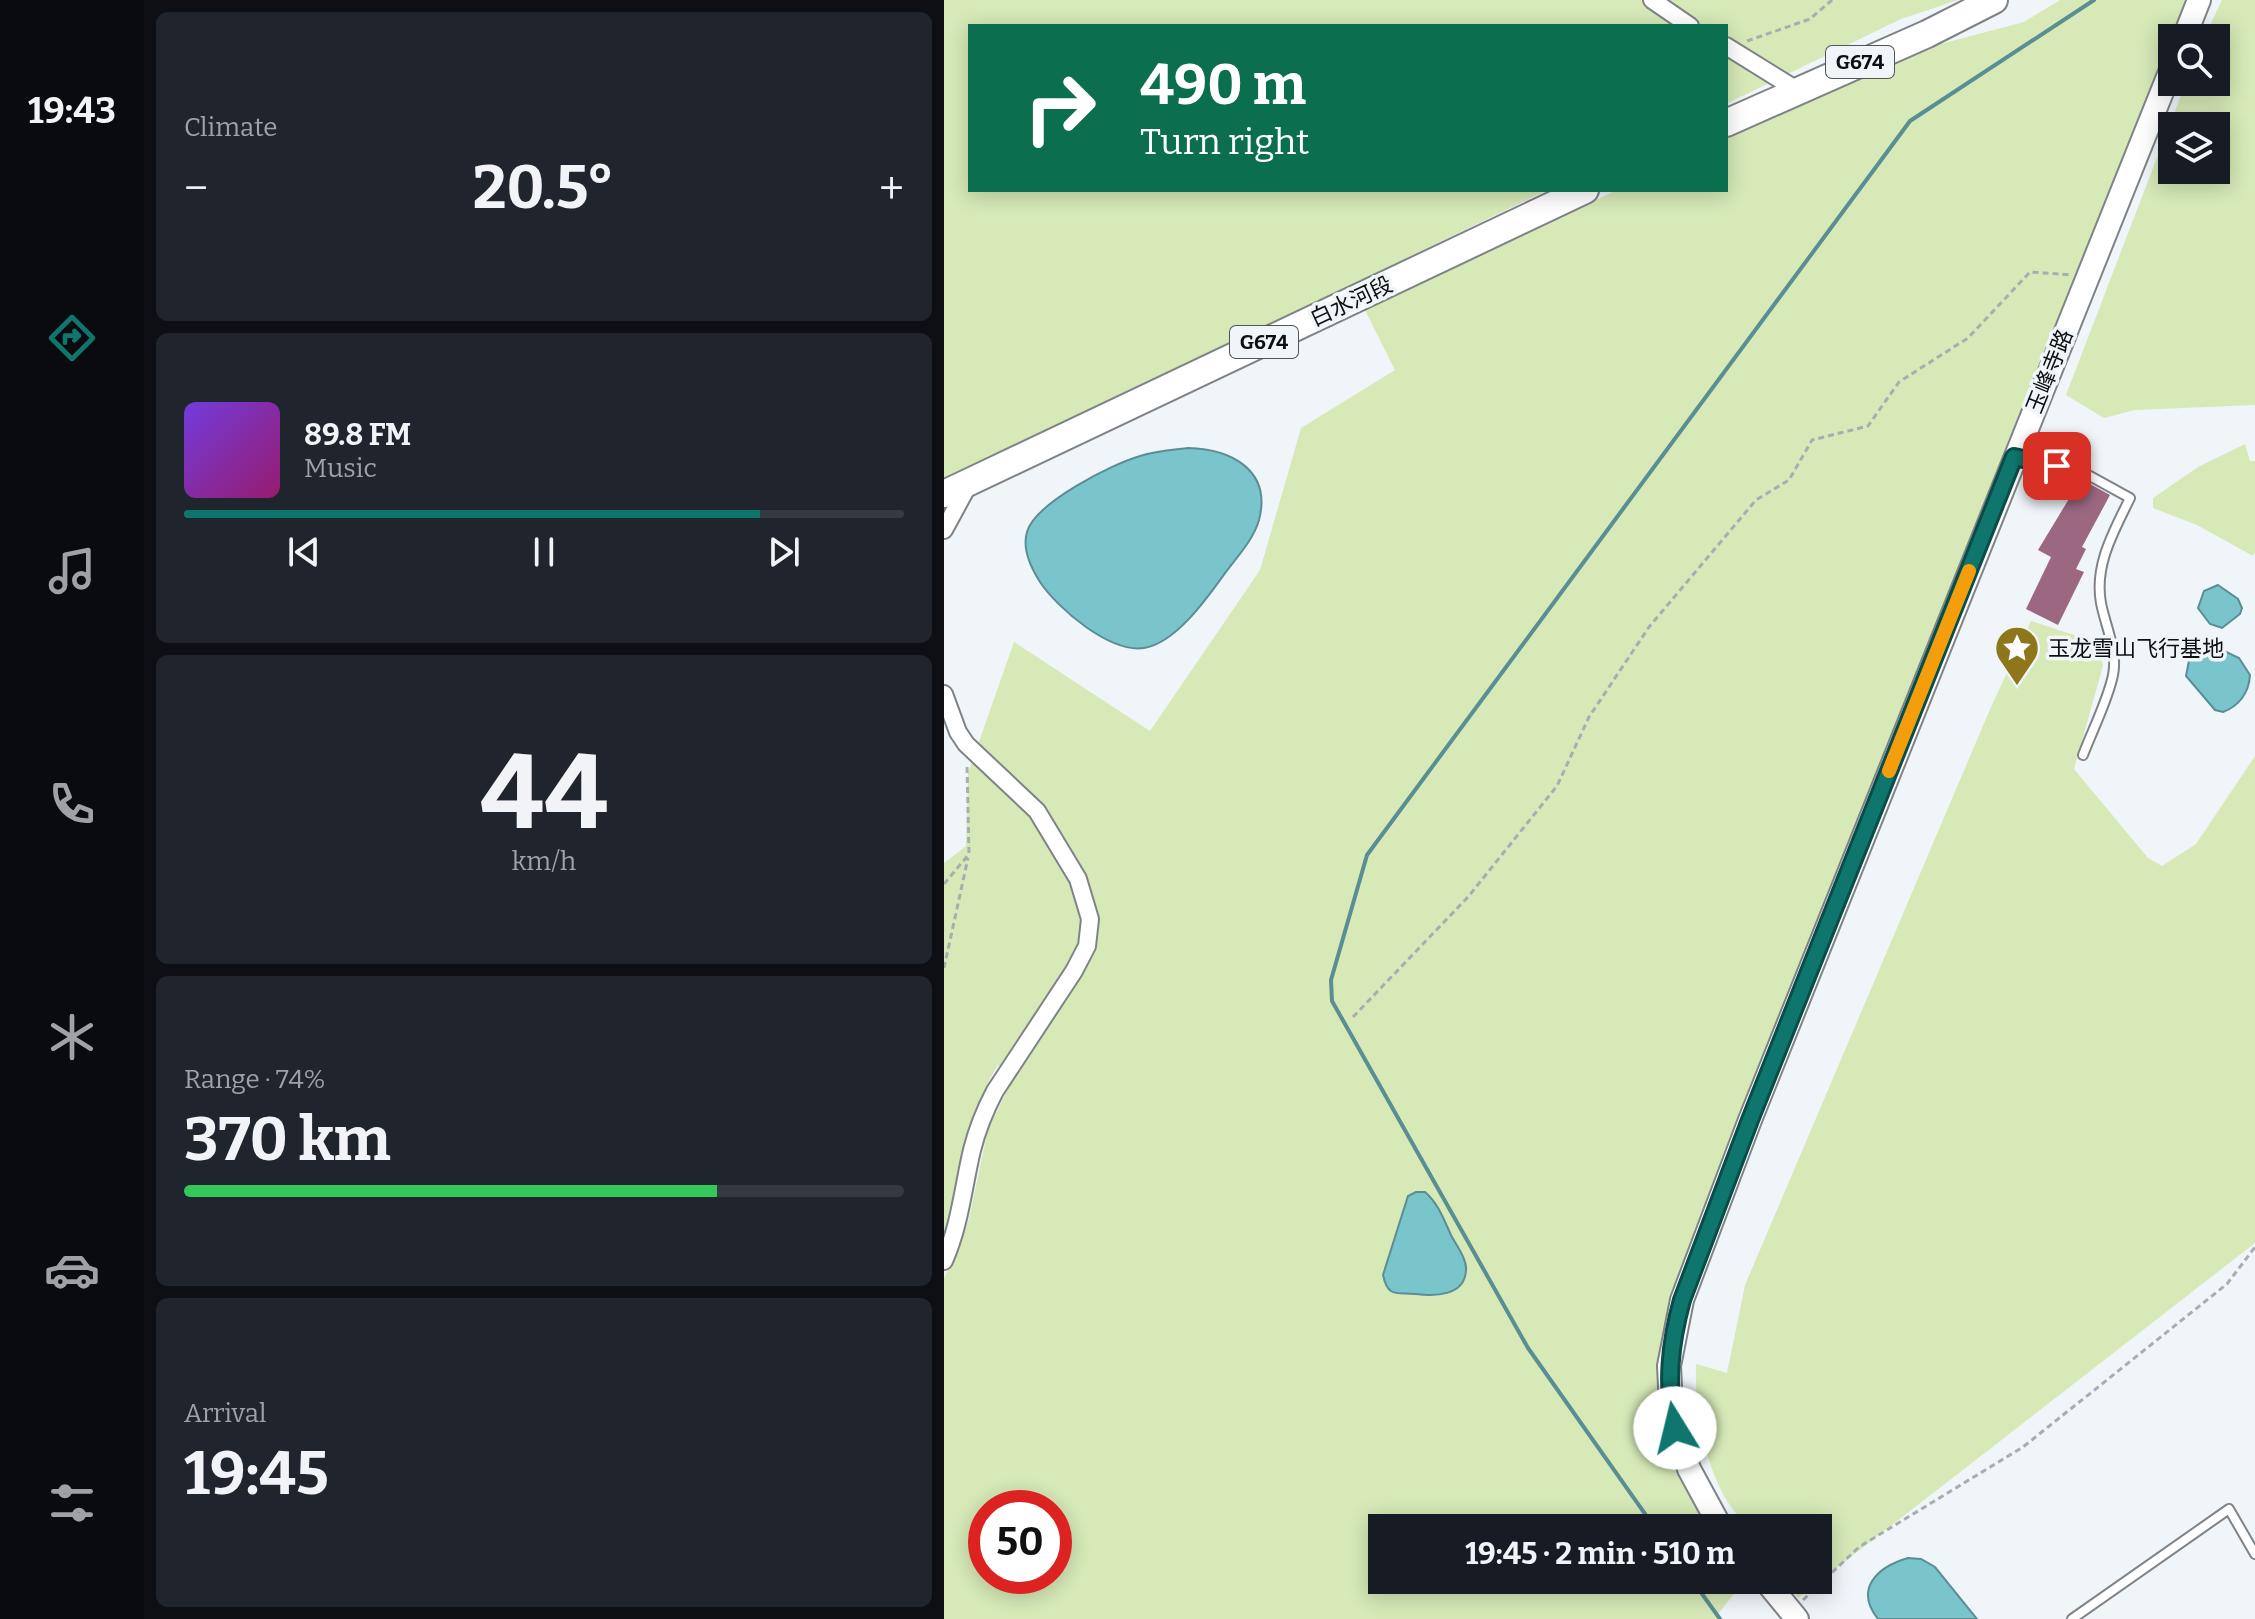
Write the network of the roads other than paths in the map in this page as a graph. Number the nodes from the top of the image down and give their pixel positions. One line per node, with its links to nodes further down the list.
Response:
1 (1652, 0): 4 (street)
2 (1994, 0): 7 (highway, G674)
3 (2199, 0): 5 (main road)
4 (1687, 24)
5 (2190, 24)
6 (1728, 48): 7 (street)
7 (1797, 90): 9 (highway, G674)
8 (2160, 96): 11 (main road, 玉峰寺路)
9 (1728, 122)
10 (1581, 192): 12 (highway, 白水河段 / G674)
11 (2014, 457): 16 (lane); 18 (main road, 玉峰寺路)
12 (971, 481): 13 (highway, 白水河段 / G674); 14 (street)
13 (944, 494)
14 (944, 530)
15 (944, 694): 17 (street)
16 (2083, 755)
17 (944, 1261)
18 (1713, 1514)
19 (2255, 1554): 22 (lane)
20 (1775, 1594): 21 (main road)
21 (1791, 1617)
22 (2072, 1619)

